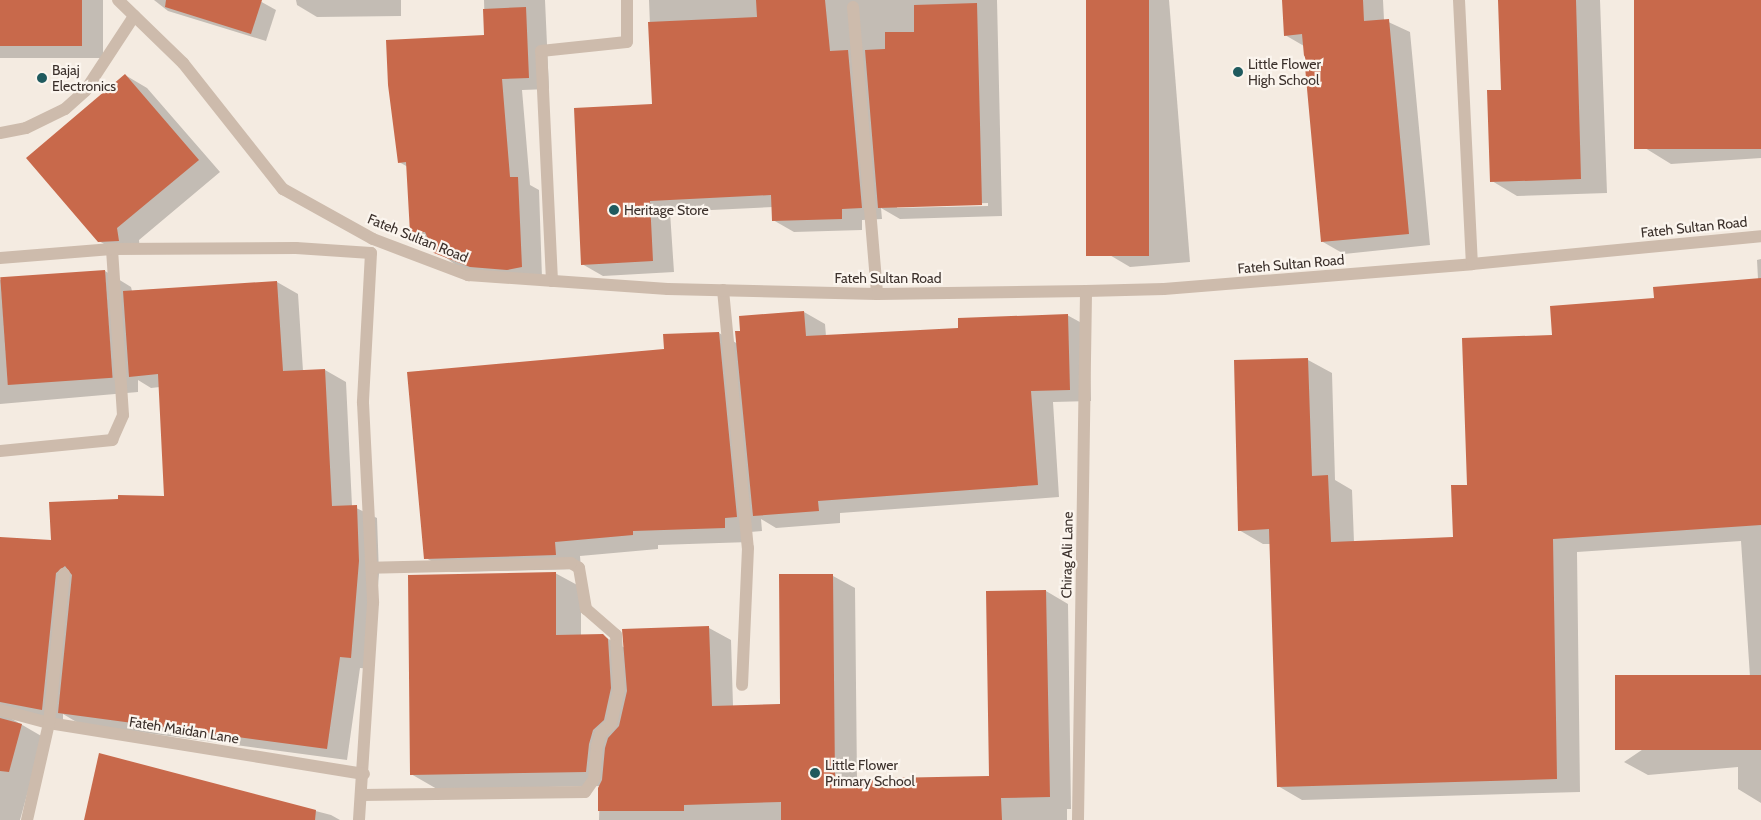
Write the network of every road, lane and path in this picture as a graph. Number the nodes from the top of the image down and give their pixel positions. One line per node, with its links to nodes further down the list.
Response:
1 (118, 0): 5 (street, Fateh Sultan Road)
2 (627, 0): 13 (street)
3 (1459, 0): 12 (street)
4 (854, 8): 16 (street)
5 (134, 16): 6 (street); 8 (street, Fateh Sultan Road)
6 (0, 133)
7 (1761, 236): 12 (street, Fateh Sultan Road)
8 (373, 239): 10 (street); 13 (street, Fateh Sultan Road)
9 (112, 249): 10 (street); 11 (street); 17 (street)
10 (371, 253): 18 (street)
11 (0, 258)
12 (1472, 264): 15 (street, Fateh Sultan Road)
13 (552, 281): 14 (street, Fateh Sultan Road)
14 (723, 290): 16 (street, Fateh Sultan Road); 20 (street)
15 (1086, 291): 16 (street, Fateh Sultan Road); 27 (street, Chirag Ali Lane)
16 (878, 294)
17 (0, 451)
18 (372, 568): 23 (street); 24 (street)
19 (64, 574): 22 (street)
20 (742, 685)
21 (0, 710): 22 (street, Fateh Maidan Lane)
22 (49, 724): 23 (street, Fateh Maidan Lane); 25 (street)
23 (364, 774): 24 (street)
24 (362, 796): 26 (street)
25 (27, 820)
26 (359, 820)
27 (1078, 820)

